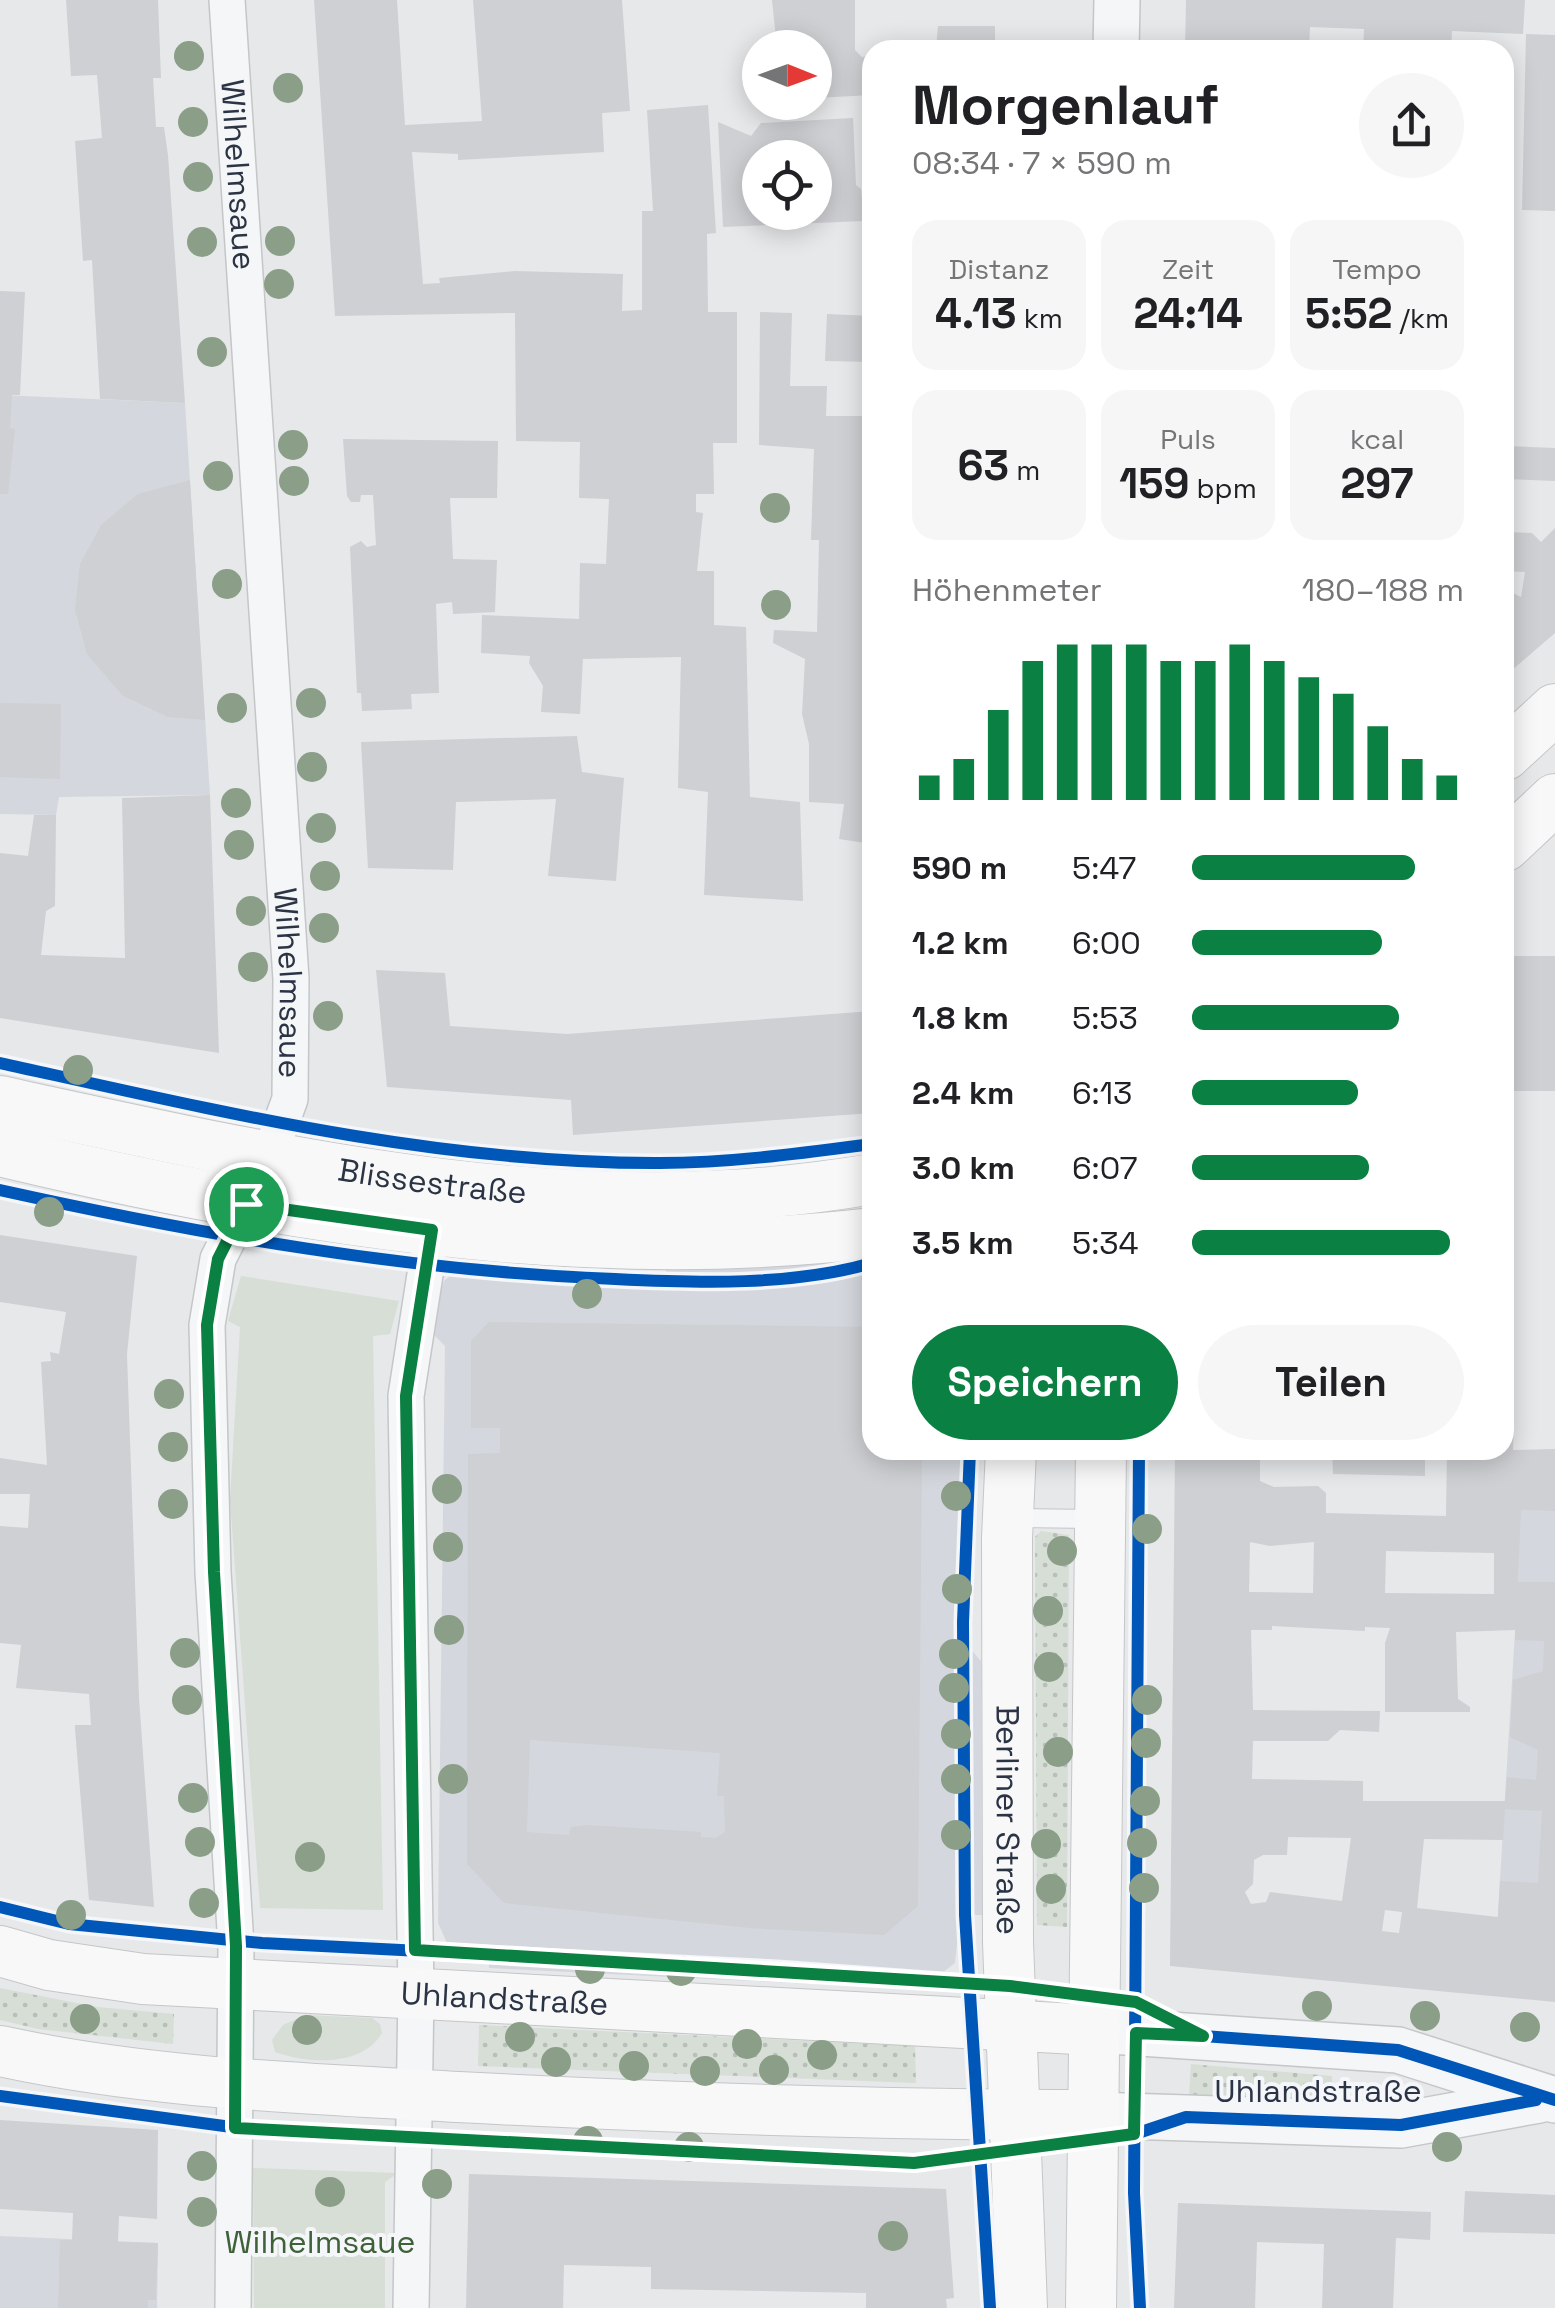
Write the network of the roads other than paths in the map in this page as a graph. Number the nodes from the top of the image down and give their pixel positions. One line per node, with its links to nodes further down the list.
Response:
1 (227, 0): 10 (street, Wilhelmsaue)
2 (1117, 0): 3 (street)
3 (1116, 40)
4 (1555, 708): 5 (main road)
5 (1514, 747)
6 (1555, 799): 7 (main road)
7 (1514, 838)
8 (0, 1102): 10 (main road, Blissestraße)
9 (0, 1151): 12 (main road, Blissestraße)
10 (268, 1159): 11 (main road, Blissestraße); 12 (street, Wilhelmsaue)
11 (862, 1179)
12 (246, 1204): 13 (main road, Blissestraße); 20 (street, Wilhelmsaue)
13 (432, 1230): 14 (main road, Blissestraße); 21 (street)
14 (862, 1233)
15 (1010, 1460): 17 (main road, Berliner Straße)
16 (1102, 1460): 18 (main road)
17 (1007, 1518): 18 (lane); 22 (main road, Berliner Straße)
18 (1100, 1519): 23 (main road)
19 (0, 1952): 20 (main road, Uhlandstraße)
20 (237, 1984): 21 (main road, Uhlandstraße); 25 (street, Wilhelmsaue)
21 (416, 1992): 22 (main road, Uhlandstraße); 26 (street)
22 (1012, 2026): 23 (main road, Uhlandstraße); 28 (main road, Berliner Straße)
23 (1095, 2030): 27 (street, Uhlandstraße); 29 (main road)
24 (0, 2051): 25 (main road, Uhlandstraße)
25 (237, 2084): 26 (main road, Uhlandstraße); 30 (street, Wilhelmsaue)
26 (414, 2094): 28 (main road, Uhlandstraße); 31 (street)
27 (1548, 2100): 29 (street, Uhlandstraße)
28 (1016, 2115): 29 (main road, Uhlandstraße); 32 (main road, Berliner Straße)
29 (1094, 2115): 33 (main road)
30 (234, 2308)
31 (412, 2308)
32 (1022, 2308)
33 (1091, 2308)

